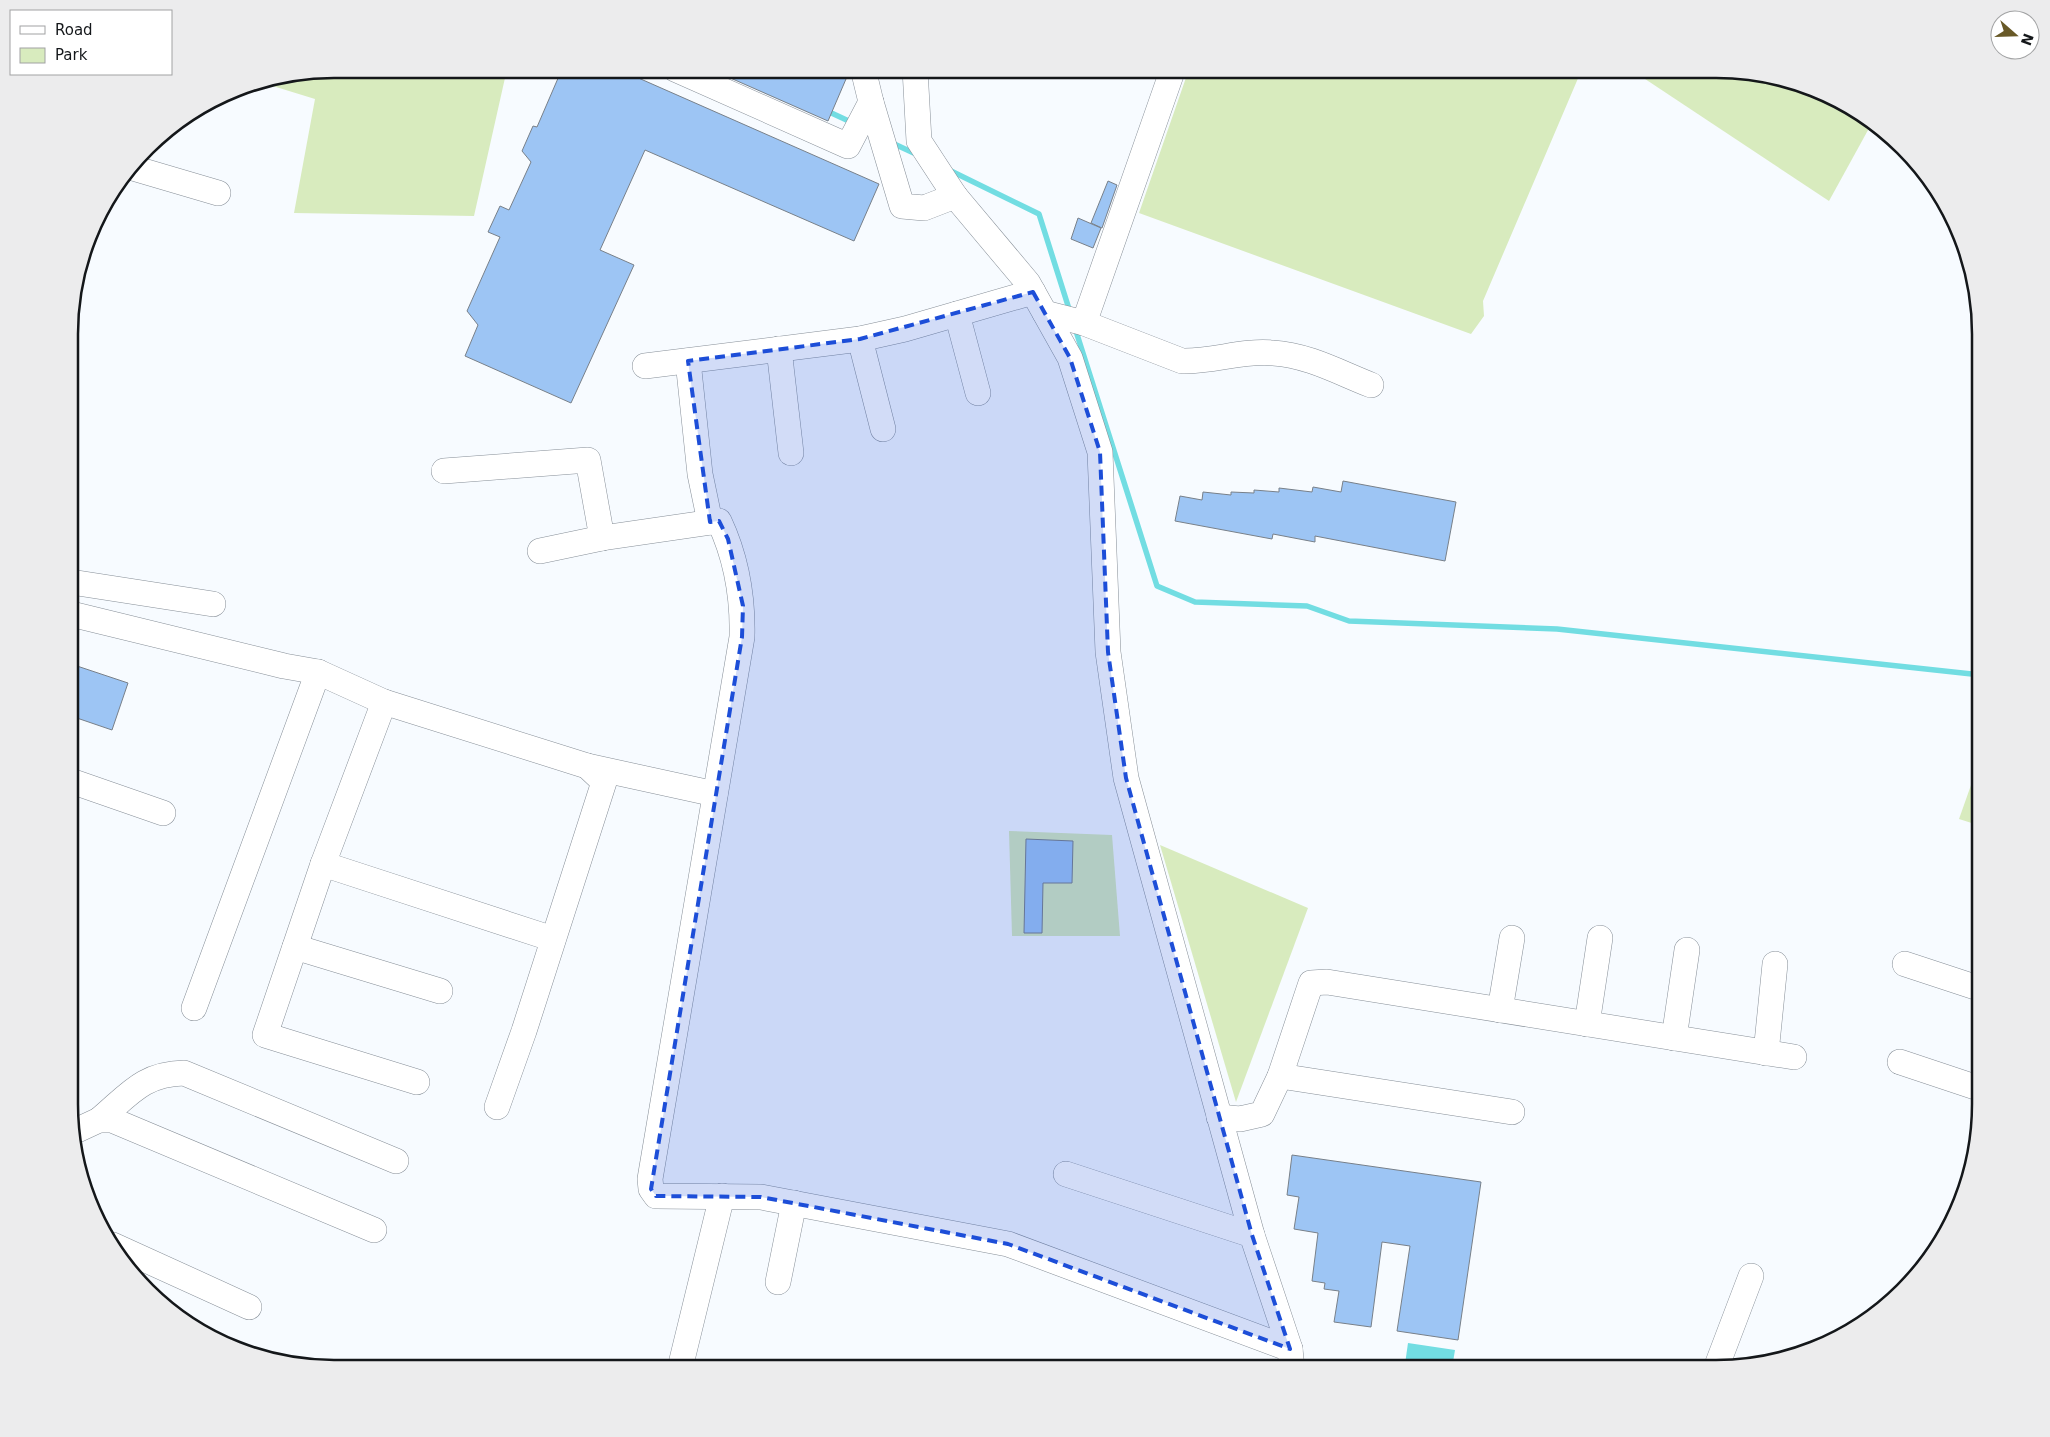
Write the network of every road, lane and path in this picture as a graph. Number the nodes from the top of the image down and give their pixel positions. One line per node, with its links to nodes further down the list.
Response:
1 (694, 78): 5 (street)
2 (865, 78): 5 (street)
3 (916, 78): 8 (street)
4 (1170, 78): 12 (street)
5 (871, 102): 8 (street)
6 (137, 169): 7 (street)
7 (218, 193)
8 (955, 196): 9 (street)
9 (1033, 292): 10 (street); 11 (street)
10 (1045, 313): 12 (street); 56 (street)
11 (957, 314): 13 (street); 18 (street)
12 (1084, 323): 17 (street)
13 (860, 339): 14 (street); 19 (street)
14 (779, 349): 15 (street); 20 (street)
15 (688, 361): 16 (street); 22 (street)
16 (645, 366)
17 (1371, 385)
18 (978, 393)
19 (883, 429)
20 (791, 453)
21 (444, 472): 23 (street)
22 (710, 522): 23 (street); 32 (street)
23 (602, 538): 24 (street)
24 (540, 551)
25 (78, 583): 26 (street)
26 (213, 604)
27 (78, 616): 28 (street)
28 (318, 672): 29 (street); 44 (street)
29 (384, 702): 30 (street); 34 (street)
30 (587, 766): 32 (street); 35 (street)
31 (78, 783): 33 (street)
32 (715, 794): 61 (street)
33 (163, 813)
34 (323, 864): 35 (street); 38 (street)
35 (553, 938): 54 (street)
36 (1512, 938): 45 (street)
37 (1600, 938): 46 (street)
38 (295, 947): 43 (street); 52 (street)
39 (1687, 950): 47 (street)
40 (1775, 964): 48 (street)
41 (1905, 964): 42 (street)
42 (1972, 986)
43 (440, 991)
44 (194, 1008)
45 (1500, 1010): 46 (street); 51 (street)
46 (1586, 1024): 47 (street)
47 (1674, 1038): 48 (street)
48 (1766, 1053): 49 (street)
49 (1794, 1057)
50 (1900, 1062): 53 (street)
51 (1280, 1076): 55 (street); 56 (street)
52 (417, 1082)
53 (1972, 1086)
54 (497, 1107)
55 (1512, 1112)
56 (1219, 1117): 64 (street)
57 (99, 1120): 58 (street); 59 (street); 63 (street)
58 (79, 1129)
59 (396, 1161)
60 (1066, 1174): 64 (street)
61 (722, 1196): 62 (street); 70 (street)
62 (794, 1203): 67 (street); 69 (street)
63 (374, 1230)
64 (1252, 1234): 69 (street)
65 (124, 1250): 68 (street)
66 (1750, 1276): 71 (street)
67 (778, 1282)
68 (249, 1307)
69 (1291, 1358)
70 (682, 1360)
71 (1719, 1360)

